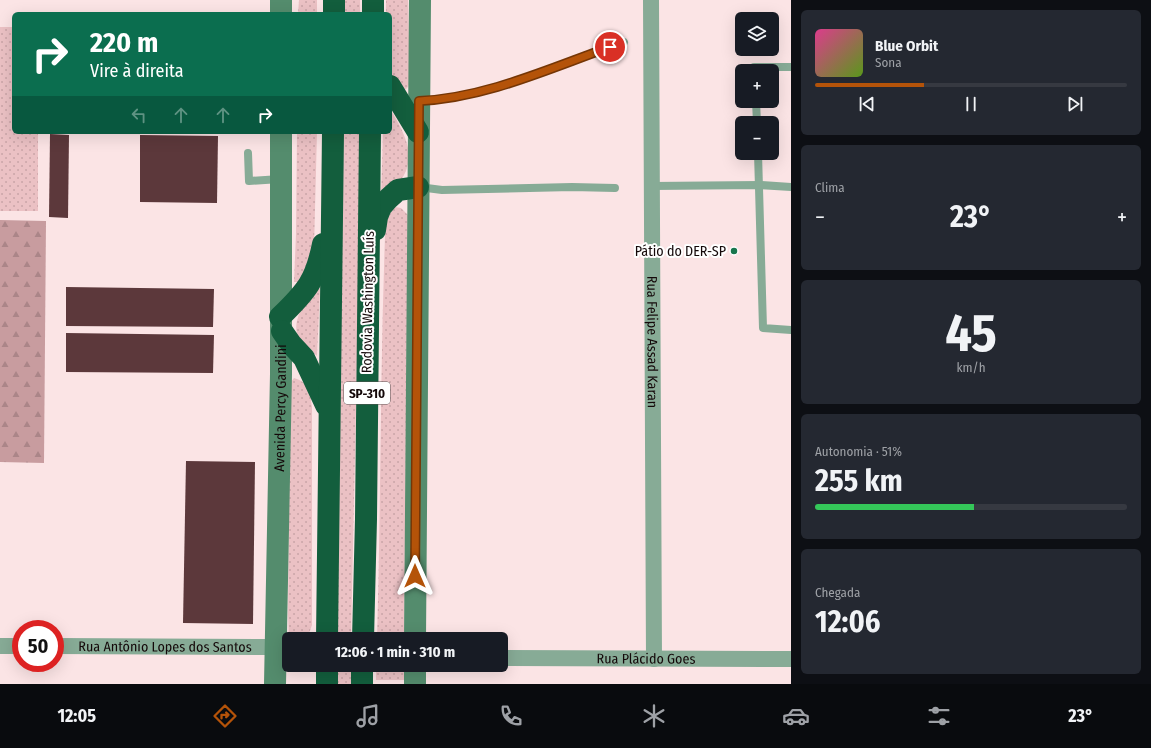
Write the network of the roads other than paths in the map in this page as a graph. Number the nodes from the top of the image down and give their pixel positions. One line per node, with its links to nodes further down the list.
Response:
1 (280, 0): 5 (main road)
2 (334, 0): 6 (highway)
3 (420, 0): 11 (main road)
4 (651, 0): 20 (street, Rua Felipe Assad Karan)
5 (281, 12)
6 (334, 12)
7 (624, 42): 11 (lane)
8 (779, 67): 9 (lane)
9 (791, 67)
10 (392, 89): 12 (highway)
11 (419, 101): 12 (main road)
12 (418, 132): 21 (main road)
13 (281, 134): 18 (main road, Avenida Percy Gandini)
14 (333, 134): 24 (highway, SP-310)
15 (370, 134): 25 (highway, Rodovia Washington Luís / SP-310)
16 (248, 153): 18 (lane)
17 (758, 160): 19 (lane)
18 (281, 179): 26 (main road, Avenida Percy Gandini)
19 (760, 185): 20 (lane); 22 (lane); 27 (lane)
20 (652, 186): 39 (street, Rua Felipe Assad Karan)
21 (418, 187): 23 (lane); 25 (highway); 33 (main road)
22 (791, 187)
23 (615, 188)
24 (332, 202): 26 (highway); 30 (highway, SP-310)
25 (368, 267): 32 (highway, Rodovia Washington Luís / SP-310)
26 (281, 324): 28 (highway); 29 (main road, Avenida Percy Gandini)
27 (791, 330)
28 (308, 364): 29 (main road); 30 (highway)
29 (281, 374): 37 (main road, Avenida Percy Gandini)
30 (330, 412): 31 (highway, SP-310)
31 (327, 632)
32 (363, 632)
33 (415, 632)
34 (0, 646): 35 (street)
35 (12, 646)
36 (64, 646): 37 (street, Rua Antônio Lopes dos Santos)
37 (275, 648): 44 (main road, Avenida Percy Gandini)
38 (508, 658): 39 (street, Rua Plácido Goes)
39 (654, 659): 40 (street, Rua Plácido Goes)
40 (791, 659)
41 (327, 672): 45 (highway)
42 (362, 672): 46 (highway)
43 (415, 672): 47 (main road)
44 (275, 684)
45 (326, 684)
46 (362, 684)
47 (415, 684)

